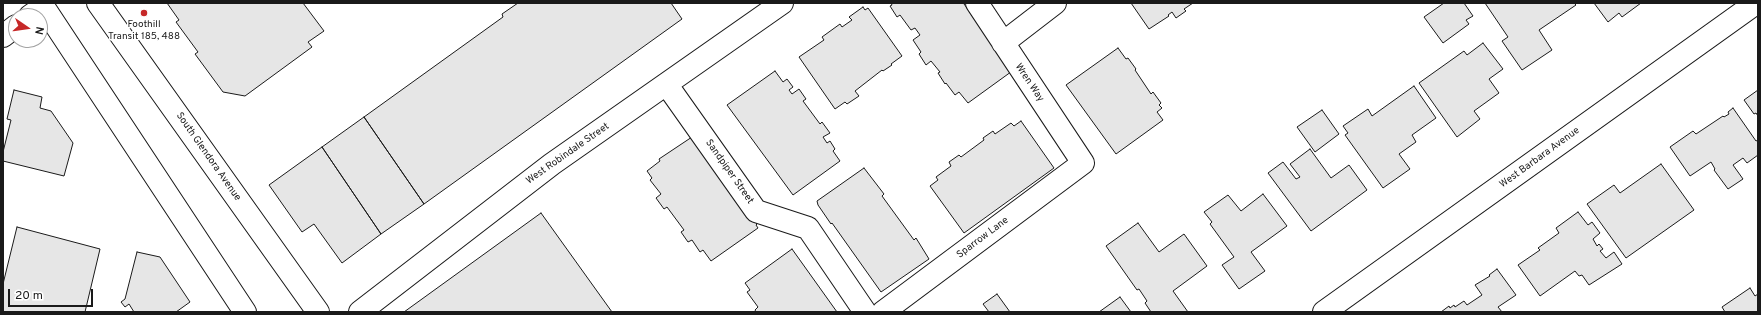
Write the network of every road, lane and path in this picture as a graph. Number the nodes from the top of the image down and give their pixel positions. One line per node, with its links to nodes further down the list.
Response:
1 (98, 3): 11 (street, South Glendora Avenue)
2 (782, 3): 8 (street, West Robindale Street)
3 (977, 3): 7 (street, Wren Way)
4 (1054, 3): 7 (street)
5 (1756, 3): 15 (street, West Barbara Avenue)
6 (48, 24): 10 (street)
7 (1002, 43): 9 (street, Wren Way)
8 (667, 85): 12 (street, West Robindale Street); 13 (street, Sandpiper Street)
9 (1083, 163): 14 (street, Sparrow Lane)
10 (245, 312)
11 (318, 312)
12 (360, 312)
13 (865, 312)
14 (883, 312)
15 (1324, 312)

